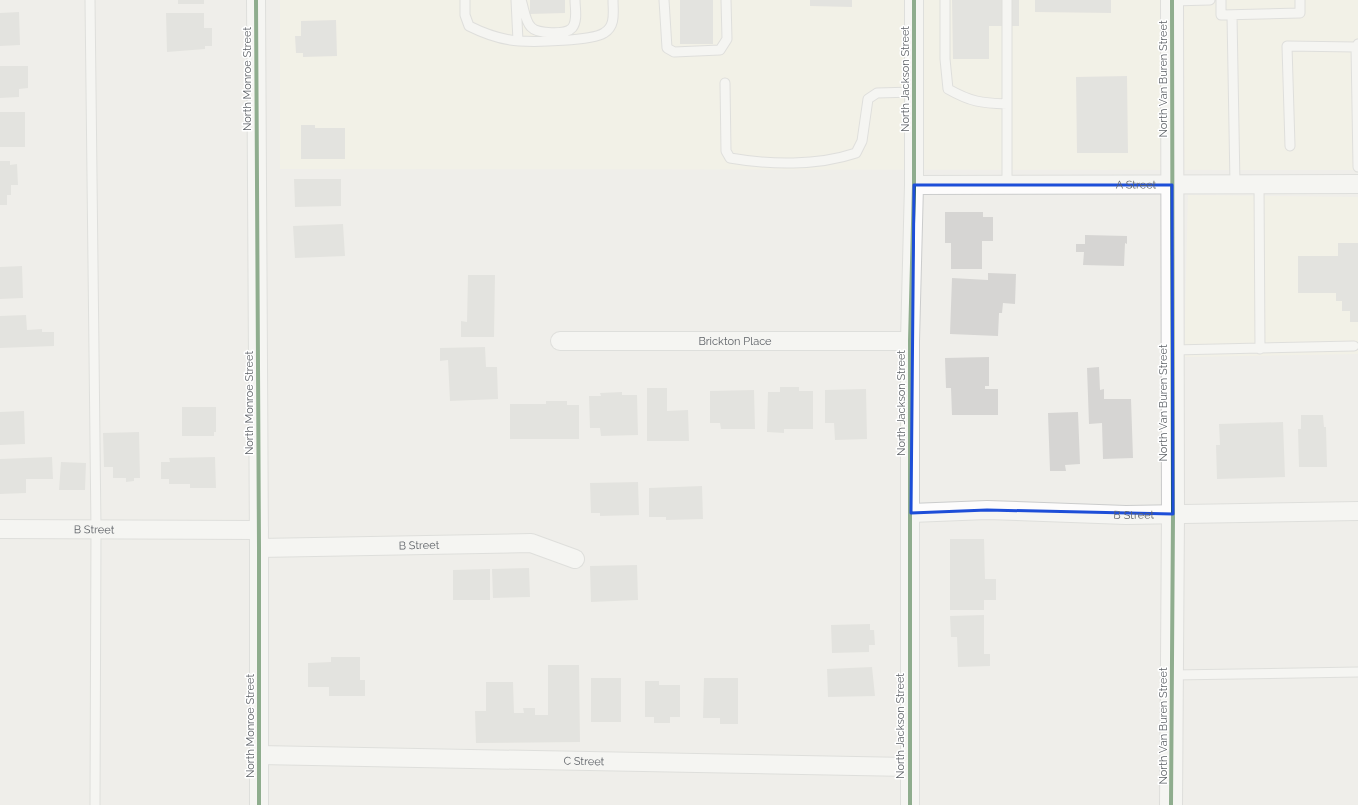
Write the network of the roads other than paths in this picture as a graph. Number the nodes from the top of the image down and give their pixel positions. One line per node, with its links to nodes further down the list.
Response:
1 (90, 0): 40 (lane)
2 (256, 0): 41 (street, North Monroe Street)
3 (465, 0): 18 (lane)
4 (516, 0): 18 (lane)
5 (521, 0): 6 (lane)
6 (575, 0)
7 (613, 0): 18 (lane)
8 (664, 0): 9 (lane)
9 (726, 0)
10 (914, 0): 21 (street, North Jackson Street)
11 (945, 0): 22 (lane)
12 (1007, 0): 22 (lane)
13 (1172, 0): 14 (lane); 29 (street, North Van Buren Street)
14 (1210, 0)
15 (1221, 0): 17 (lane)
16 (1300, 0): 17 (lane)
17 (1232, 15): 30 (lane)
18 (518, 41)
19 (1357, 46): 23 (lane); 24 (lane)
20 (725, 83): 21 (lane)
21 (914, 92): 27 (street, North Jackson Street)
22 (1007, 104): 28 (lane)
23 (1290, 146)
24 (1358, 167)
25 (1259, 184): 26 (street, A Street); 30 (street, A Street); 34 (lane)
26 (1358, 184)
27 (914, 185): 28 (street, A Street); 32 (street, North Jackson Street)
28 (1007, 185): 29 (street, A Street)
29 (1172, 185): 30 (street, A Street); 35 (street, North Van Buren Street)
30 (1235, 185)
31 (560, 341): 32 (street, Brickton Place)
32 (910, 341): 37 (street, North Jackson Street)
33 (1354, 346): 34 (lane)
34 (1260, 349): 35 (lane)
35 (1172, 350): 38 (street, North Van Buren Street)
36 (1358, 511): 38 (street, B Street)
37 (911, 512): 38 (street, B Street); 47 (street, North Jackson Street)
38 (1173, 514): 45 (street, North Van Buren Street)
39 (0, 528): 40 (street, B Street)
40 (96, 529): 41 (street, B Street); 48 (lane)
41 (259, 530): 42 (street, North Monroe Street)
42 (260, 548): 43 (street, B Street); 46 (street, North Monroe Street)
43 (575, 559)
44 (1358, 672): 45 (lane)
45 (1172, 674): 51 (street, North Van Buren Street)
46 (259, 755): 47 (street, C Street); 49 (street, North Monroe Street)
47 (909, 767): 50 (street, North Jackson Street)
48 (95, 805)
49 (258, 805)
50 (910, 805)
51 (1171, 805)

